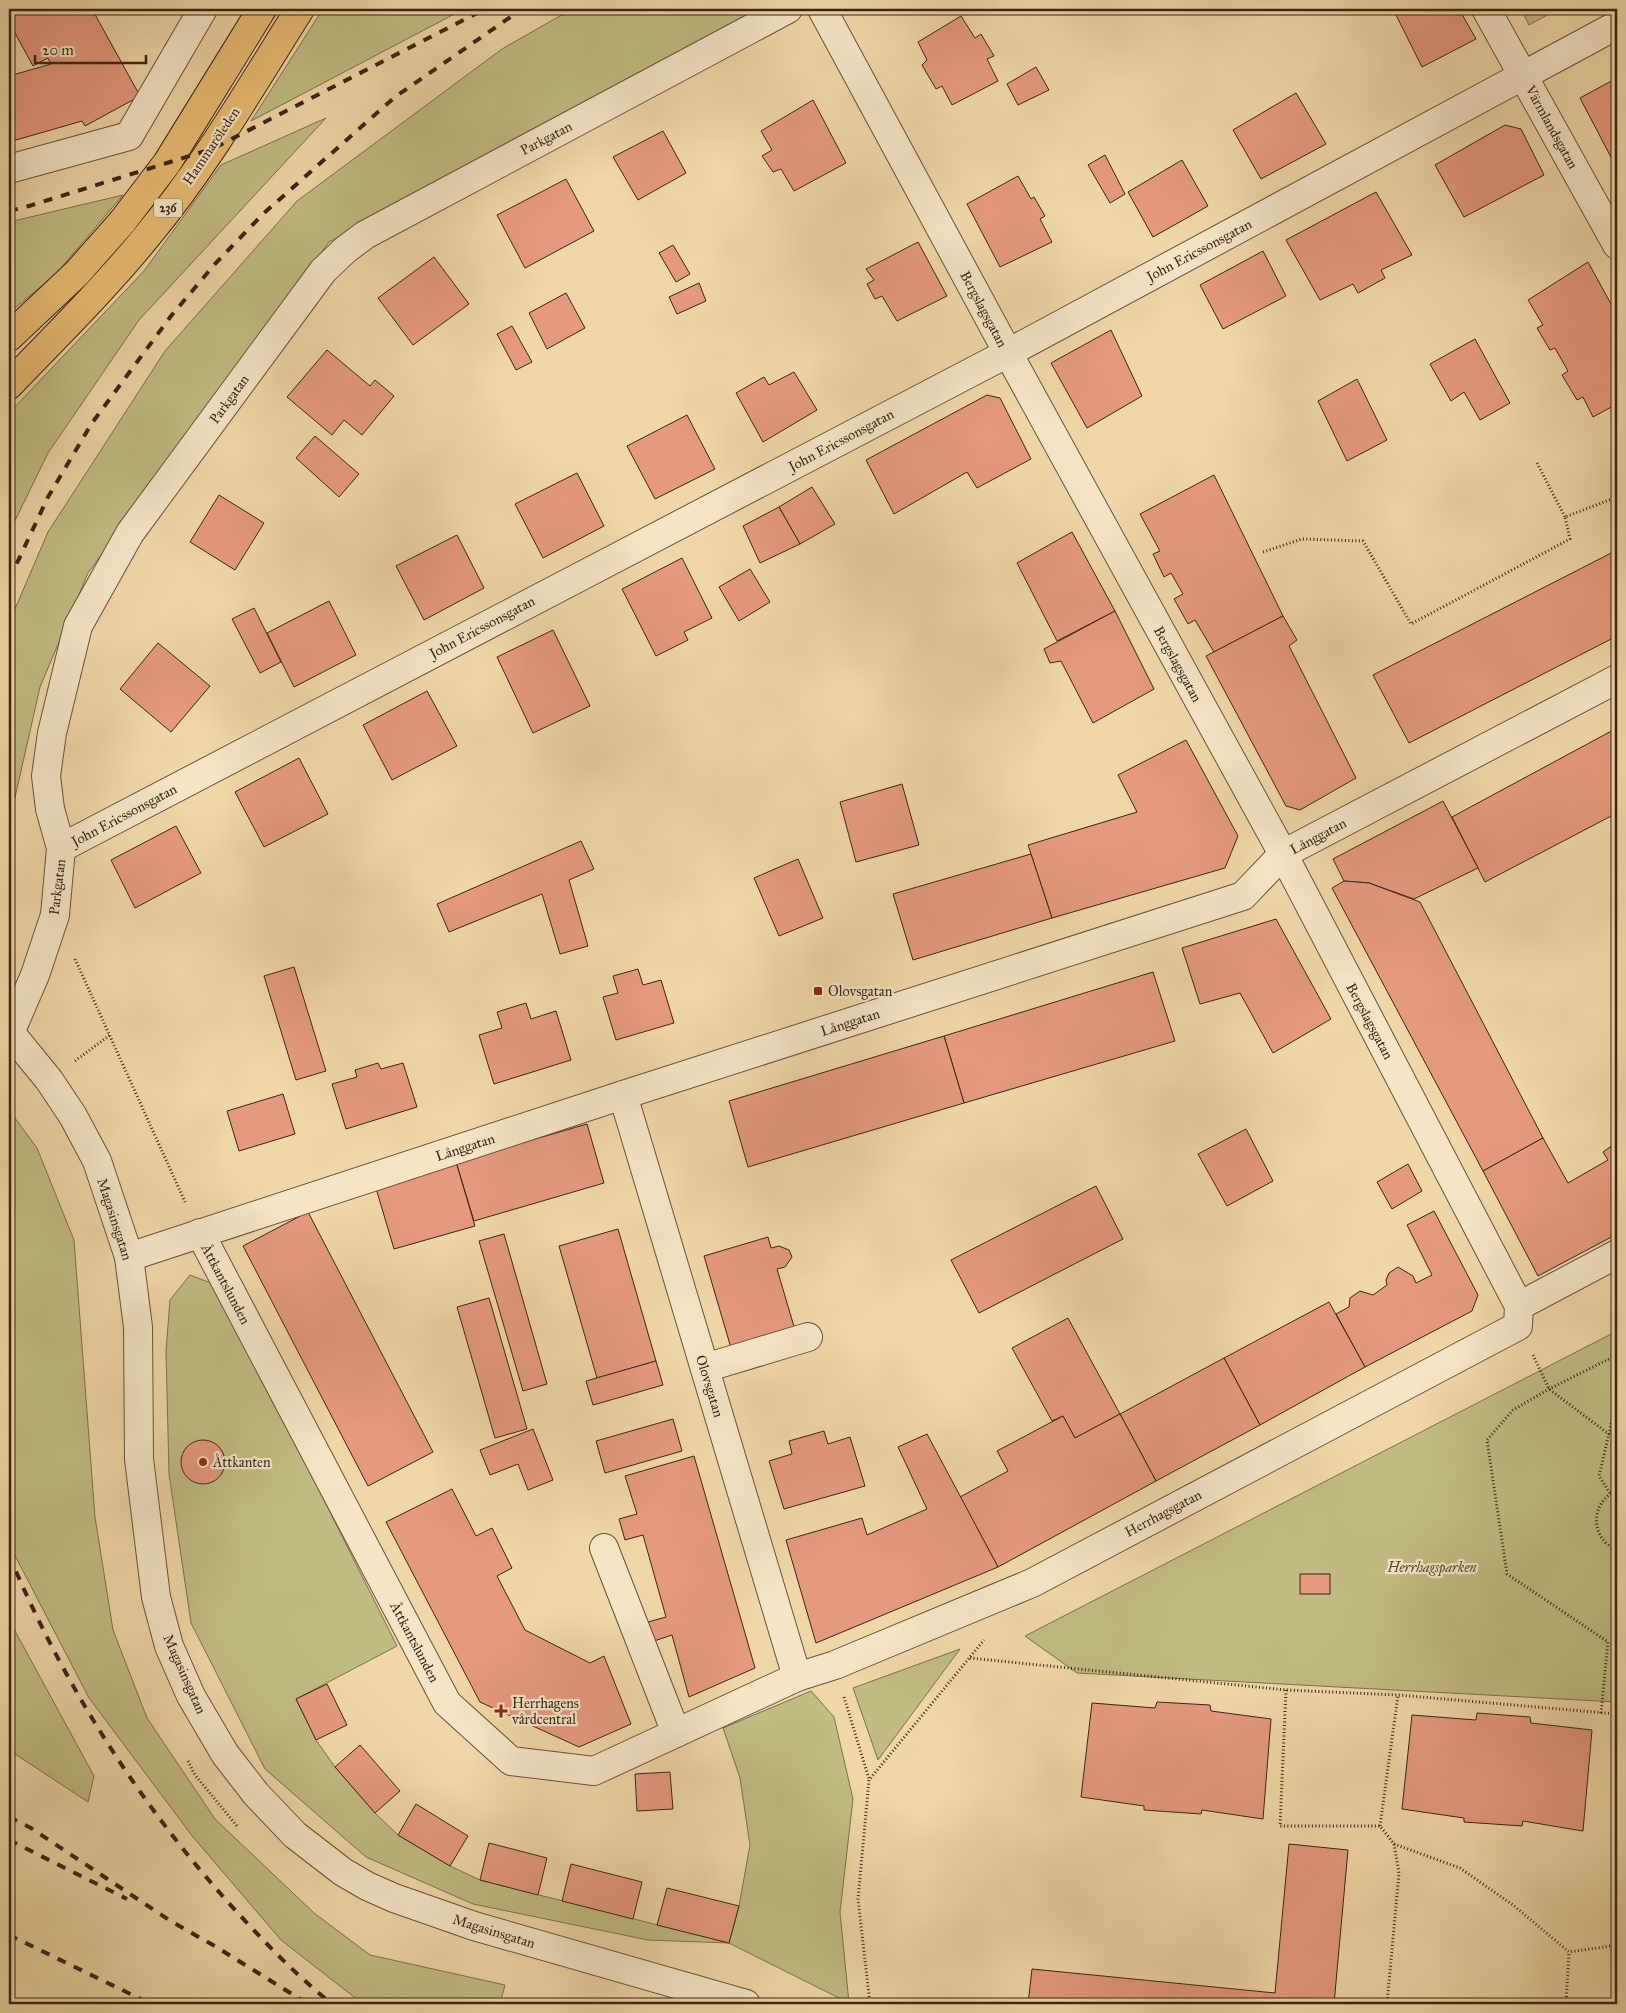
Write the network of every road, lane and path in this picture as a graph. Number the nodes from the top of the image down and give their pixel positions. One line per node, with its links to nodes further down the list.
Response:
1 (203, 9): 9 (street)
2 (262, 9): 11 (main road, Hammaröleden / 236)
3 (300, 9): 13 (main road, Hammaröleden / 236)
4 (788, 9): 19 (street, Parkgatan)
5 (822, 9): 12 (street, Bergslagsgatan)
6 (1486, 9): 8 (street, Värmlandsgatan)
7 (1617, 25): 8 (street, John Ericssonsgatan)
8 (1522, 75): 10 (street, Värmlandsgatan); 12 (street, John Ericssonsgatan)
9 (9, 169)
10 (1617, 245)
11 (9, 337)
12 (1008, 353): 19 (street, John Ericssonsgatan); 20 (street, Bergslagsgatan)
13 (9, 385)
14 (1537, 464): 16 (path)
15 (1617, 497): 16 (path)
16 (1565, 517): 17 (path)
17 (1262, 552)
18 (1617, 679): 20 (street, Långgatan)
19 (62, 848): 21 (street, Parkgatan)
20 (1283, 854): 23 (street, Långgatan); 27 (street, Bergslagsgatan)
21 (55, 915): 22 (street, Parkgatan); 24 (path)
22 (9, 1032): 26 (street, Magasinsgatan)
23 (623, 1095): 24 (street, Långgatan); 30 (street, Olovsgatan)
24 (200, 1233): 26 (street, Långgatan); 47 (street, Åttkantslunden)
25 (1617, 1254): 27 (street, Herrhagsgatan)
26 (129, 1257): 55 (street, Magasinsgatan)
27 (1519, 1316): 31 (path); 41 (street, Herrhagsgatan)
28 (808, 1337): 30 (street)
29 (1617, 1355): 31 (path)
30 (705, 1368): 42 (street, Olovsgatan)
31 (1549, 1389): 33 (path); 45 (path)
32 (1617, 1399): 33 (path)
33 (1610, 1435): 34 (path); 36 (path)
34 (1617, 1438)
35 (1617, 1490): 36 (path)
36 (1610, 1493): 38 (path)
37 (604, 1548): 47 (street)
38 (1617, 1550)
39 (988, 1636): 40 (path)
40 (970, 1658): 43 (path); 49 (path)
41 (835, 1665): 42 (street, Herrhagsgatan); 49 (path)
42 (797, 1677): 47 (street, Åttkantslunden)
43 (1286, 1690): 44 (path); 50 (path)
44 (1398, 1695): 45 (path); 50 (path)
45 (1601, 1713): 46 (path)
46 (1617, 1714)
47 (676, 1733)
48 (187, 1759): 51 (path)
49 (869, 1780): 56 (path)
50 (1380, 1826): 52 (path)
51 (243, 1832)
52 (1394, 1844): 54 (path); 57 (path)
53 (1617, 1945): 54 (path)
54 (1569, 1952): 58 (path)
55 (746, 2004)
56 (870, 2004)
57 (1388, 2004)
58 (1566, 2004)

